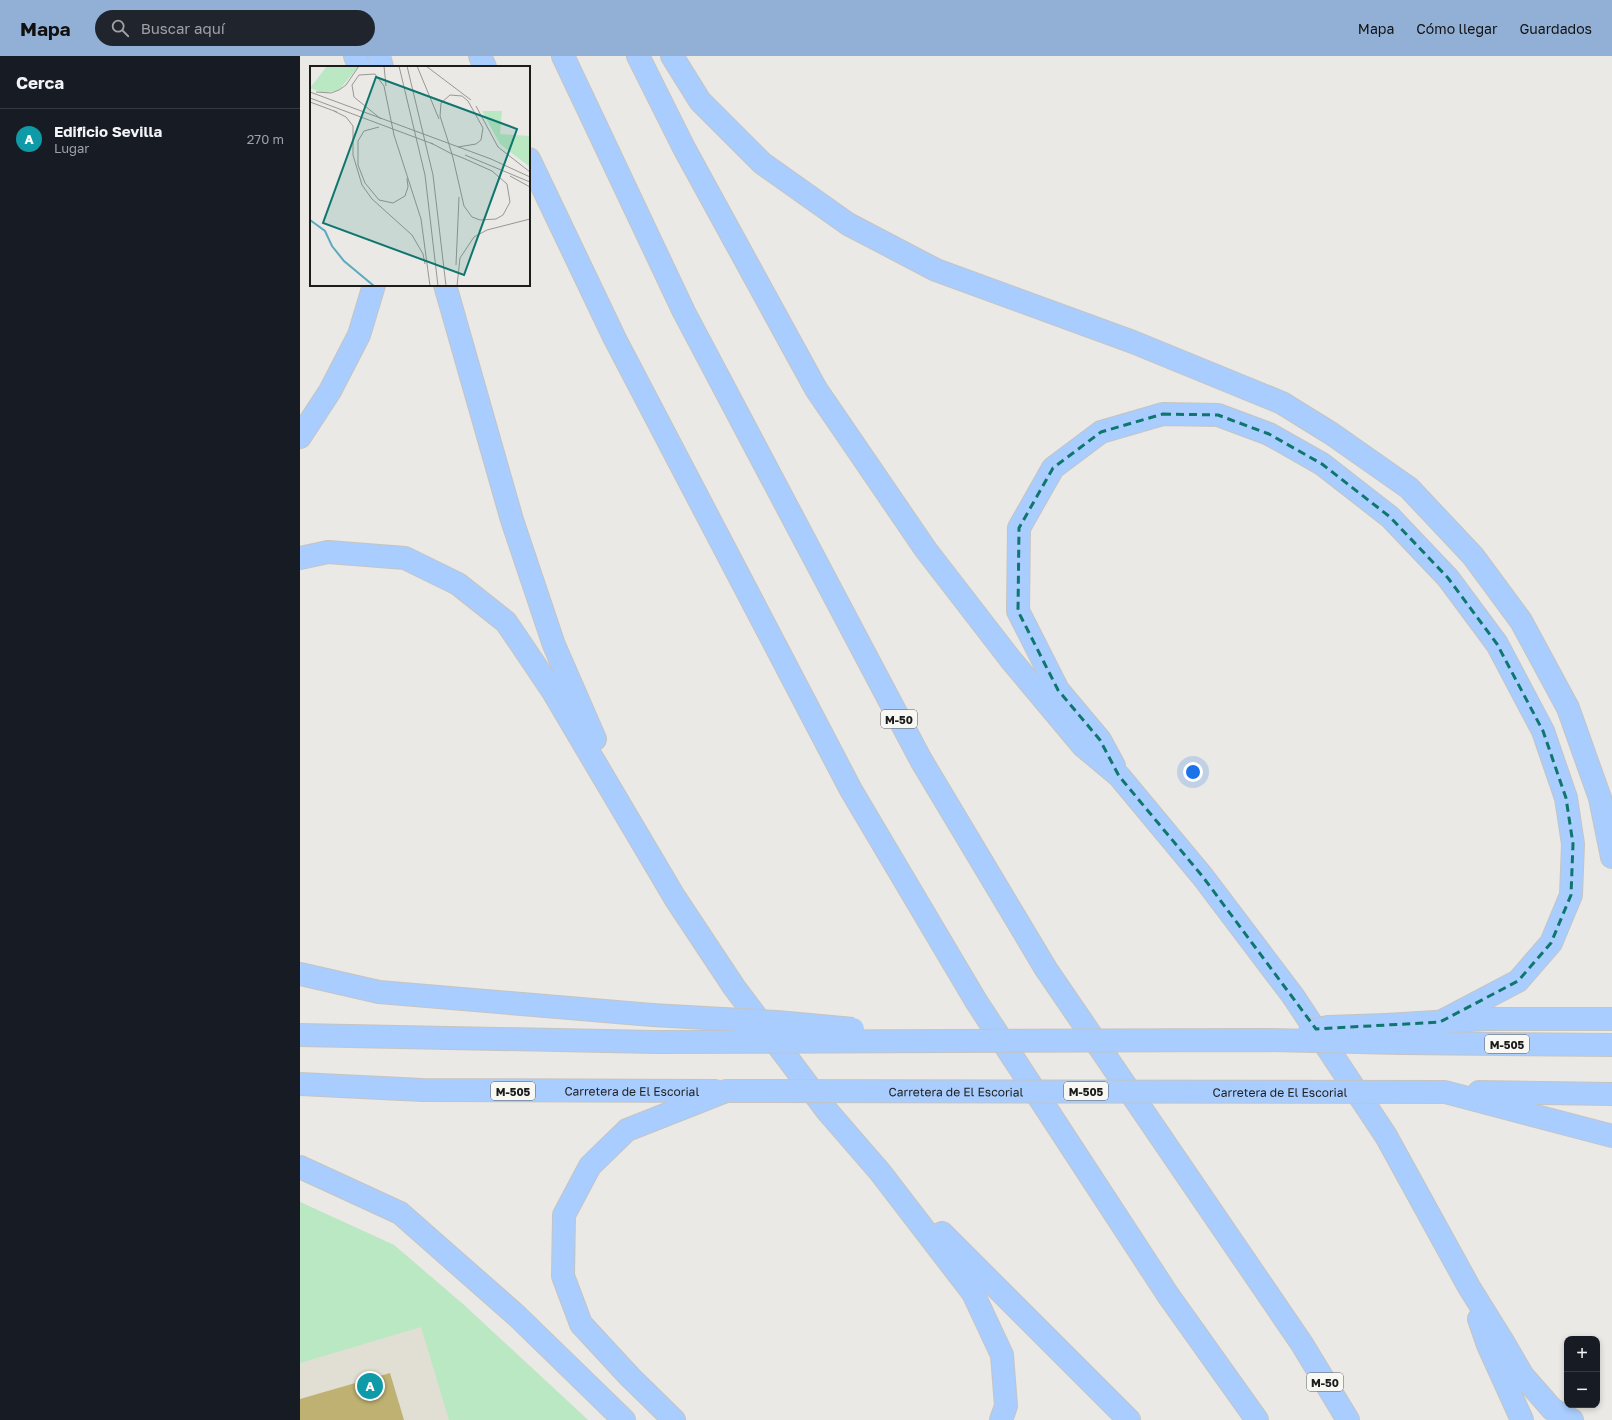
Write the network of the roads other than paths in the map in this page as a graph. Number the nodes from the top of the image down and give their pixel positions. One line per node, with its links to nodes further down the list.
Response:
1 (355, 56): 7 (highway)
2 (379, 56): 8 (highway)
3 (480, 56): 9 (highway)
4 (563, 56): 35 (highway, M-50)
5 (638, 56): 15 (highway)
6 (672, 56): 17 (highway)
7 (358, 66)
8 (382, 66)
9 (485, 66)
10 (530, 161): 40 (highway)
11 (374, 286): 13 (highway)
12 (445, 286): 16 (highway)
13 (300, 437)
14 (300, 558): 16 (highway)
15 (1119, 776): 21 (highway); 34 (highway)
16 (636, 833): 33 (highway)
17 (1612, 857)
18 (300, 974): 25 (highway, bridge)
19 (1612, 1018): 21 (highway)
20 (300, 1021): 23 (highway, M-505)
21 (1440, 1022): 24 (highway, bridge)
22 (300, 1035): 23 (highway, M-505)
23 (412, 1038): 25 (highway, M-505, bridge)
24 (1265, 1040): 25 (highway, M-505, bridge); 26 (highway, M-505, bridge)
25 (968, 1041)
26 (1612, 1045)
27 (300, 1084): 28 (highway, Carretera de El Escorial / M-505)
28 (726, 1091): 29 (highway, Carretera de El Escorial / M-505, bridge); 37 (highway)
29 (1445, 1092): 30 (highway, Carretera de El Escorial / M-505); 31 (highway)
30 (1612, 1094)
31 (1612, 1136)
32 (300, 1167): 36 (highway)
33 (880, 1172): 38 (highway); 39 (highway)
34 (1468, 1287): 43 (highway); 44 (highway)
35 (1302, 1344): 41 (highway, M-50); 42 (highway)
36 (624, 1420)
37 (674, 1420)
38 (1001, 1420)
39 (1129, 1420)
40 (1257, 1420)
41 (1348, 1420)
42 (1363, 1420)
43 (1522, 1420)
44 (1572, 1420)

